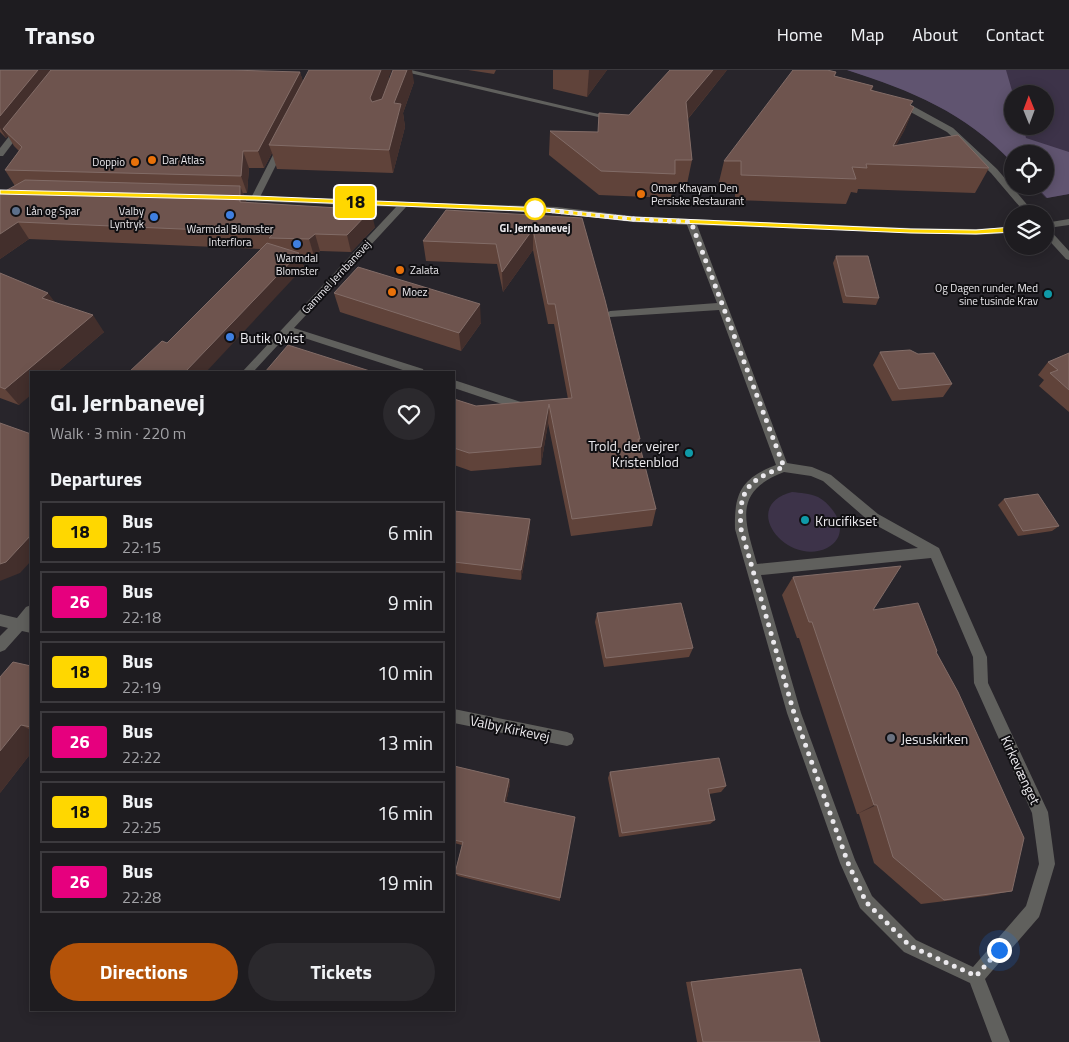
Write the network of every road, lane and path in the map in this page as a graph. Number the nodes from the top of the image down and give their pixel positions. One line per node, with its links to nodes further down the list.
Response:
1 (400, 72): 3 (street)
2 (894, 100): 10 (street)
3 (611, 118)
4 (24, 123): 6 (street)
5 (287, 137): 8 (street)
6 (0, 154)
7 (218, 197): 8 (street)
8 (255, 198): 9 (street)
9 (404, 204): 11 (street); 19 (street, Gammel Jernbanevej)
10 (1023, 205)
11 (691, 222): 14 (street); 17 (street)
12 (1069, 222): 13 (street)
13 (1054, 224)
14 (1004, 230)
15 (1054, 240): 16 (street)
16 (1069, 257)
17 (723, 306): 18 (street); 24 (street)
18 (610, 314)
19 (287, 329): 20 (street, Gammel Jernbanevej); 21 (street)
20 (248, 371)
21 (416, 371)
22 (455, 384): 23 (street)
23 (524, 407)
24 (784, 467): 25 (street); 26 (street)
25 (935, 552): 26 (street); 33 (street, Kirkevænget)
26 (754, 570): 33 (street)
27 (30, 614): 29 (street)
28 (0, 620): 29 (street)
29 (25, 626): 30 (street)
30 (0, 646)
31 (455, 716): 32 (street, Valby Kirkevej)
32 (566, 739)
33 (976, 976): 34 (street)
34 (1001, 1042)

